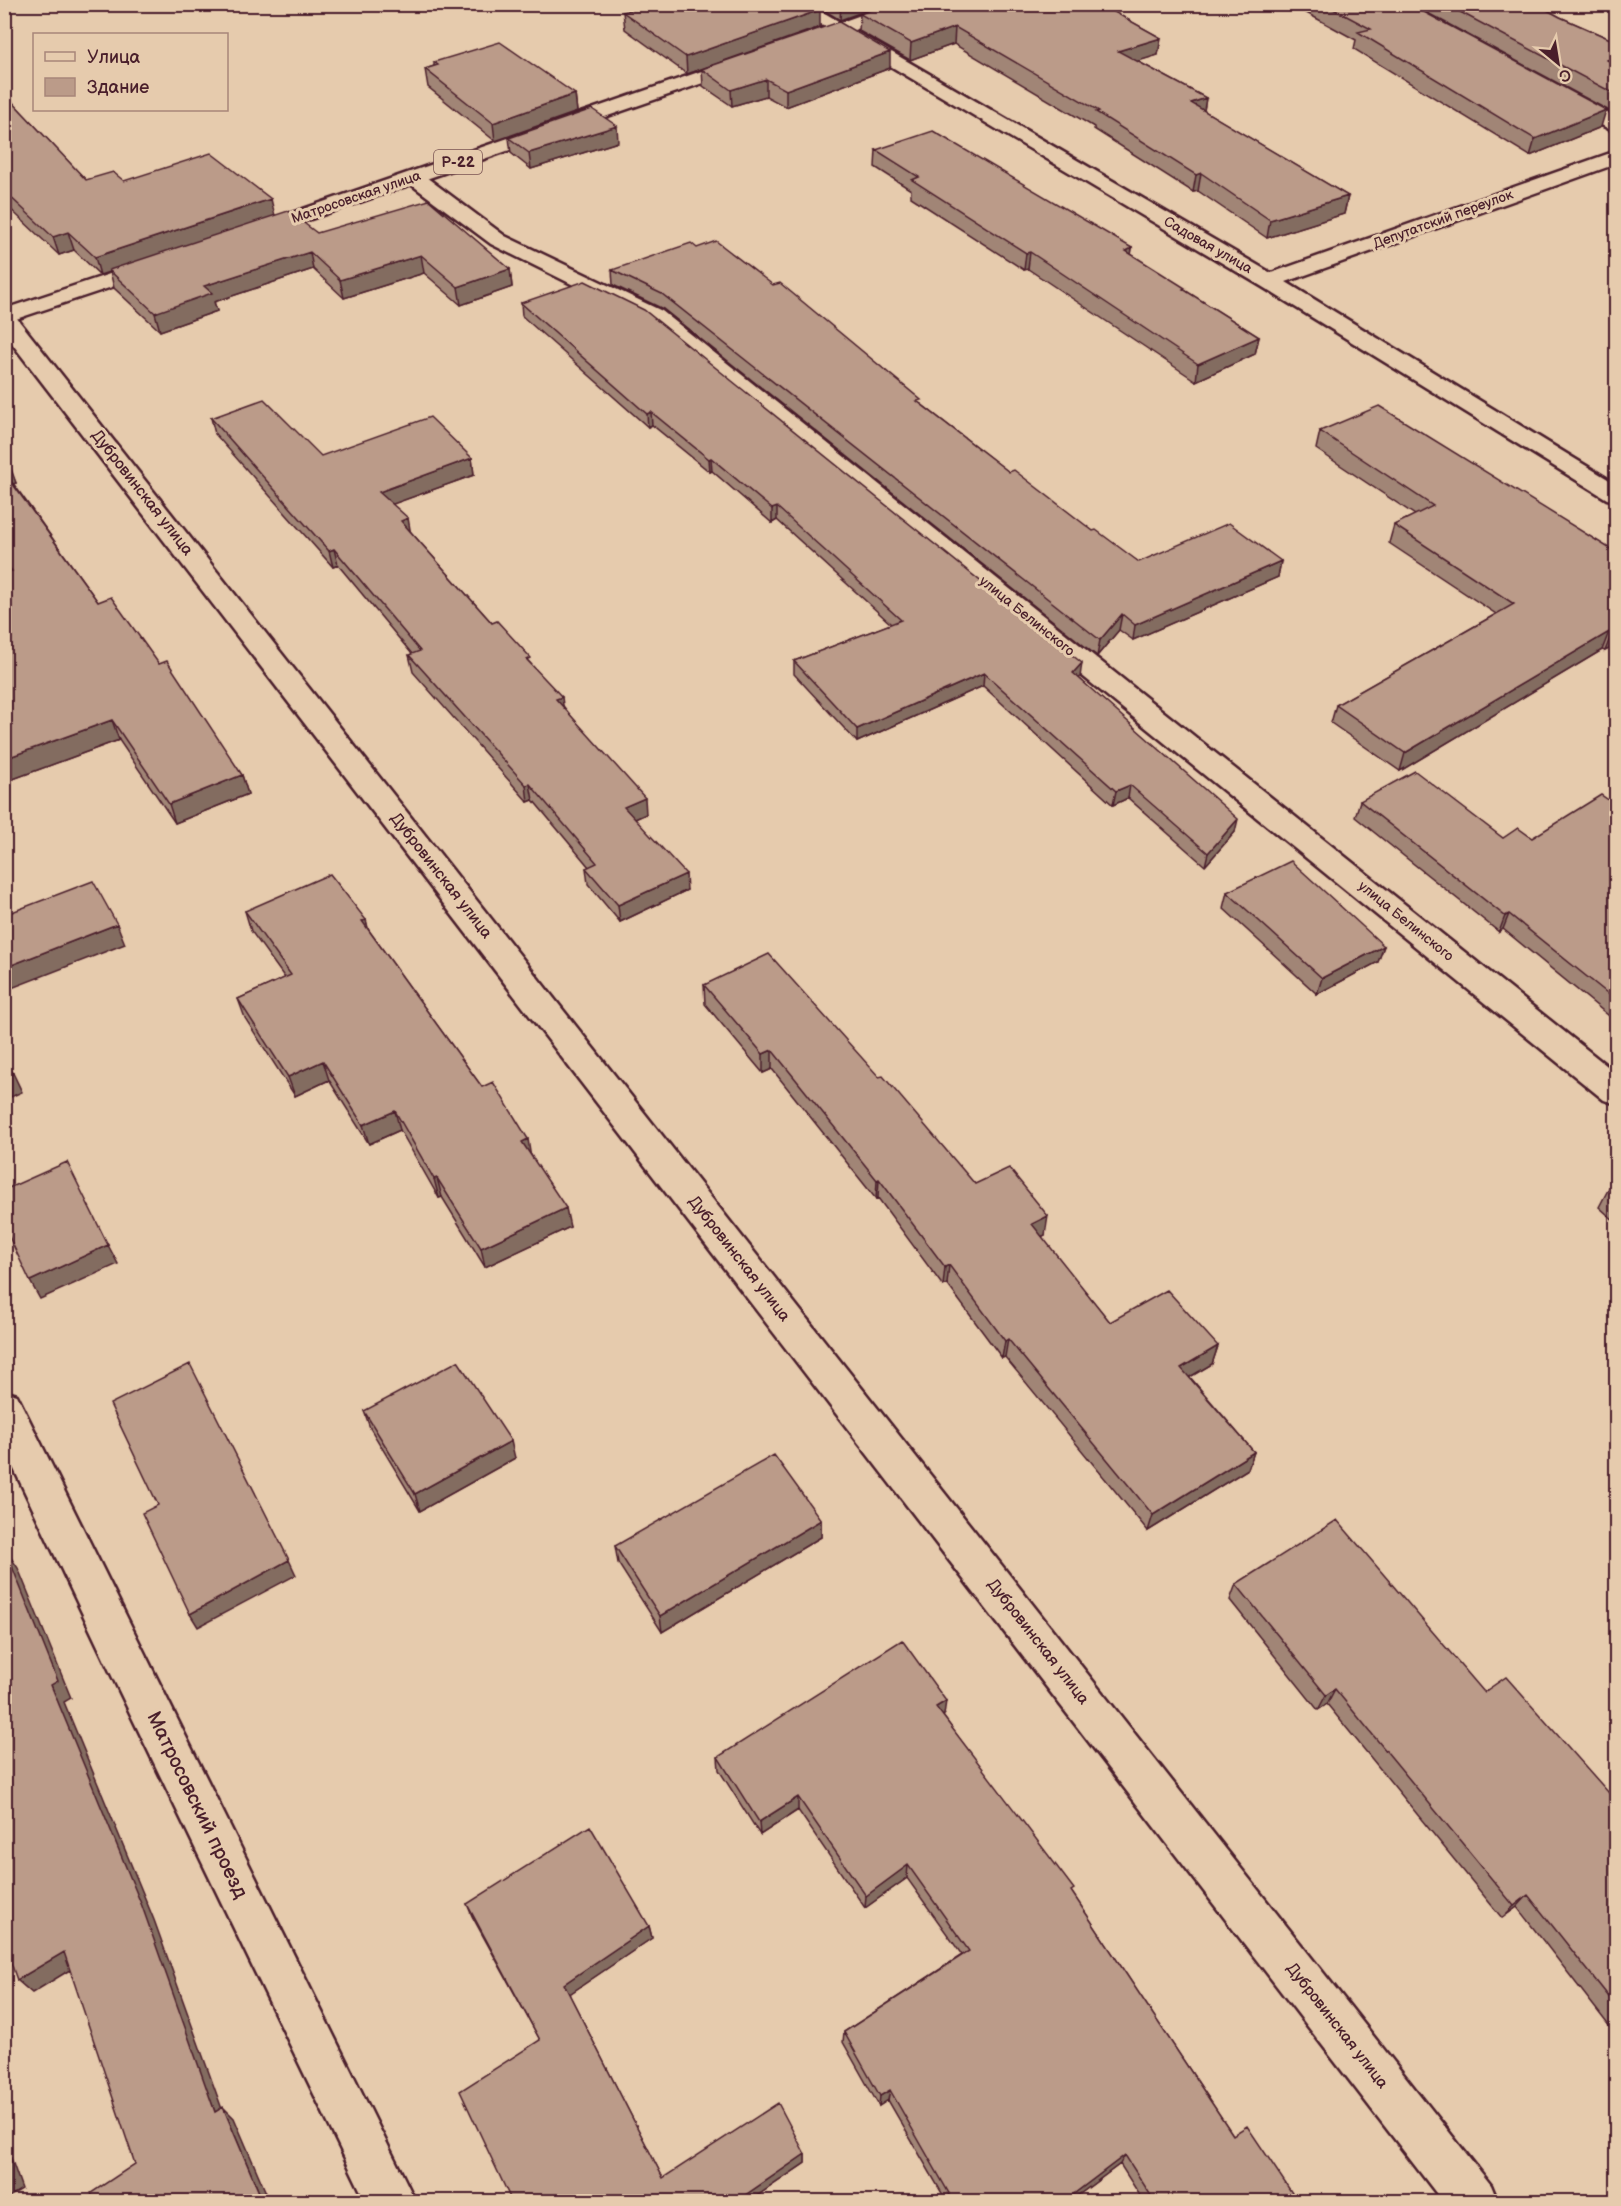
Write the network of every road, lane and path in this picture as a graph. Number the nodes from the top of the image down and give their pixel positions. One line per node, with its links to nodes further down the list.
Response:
1 (795, 4): 3 (main road, Садовая улица)
2 (911, 4): 3 (main road)
3 (836, 30): 4 (main road); 12 (main road, Садовая улица)
4 (792, 45)
5 (758, 57): 9 (main road, Матросовская улица / Р-22)
6 (1545, 86): 7 (main road)
7 (1617, 125)
8 (1617, 157): 12 (main road, Депутатский переулок)
9 (415, 178): 10 (main road, Матросовская улица / Р-22); 15 (main road, улица Белинского)
10 (237, 237)
11 (171, 260): 13 (main road)
12 (1269, 280): 14 (main road, Садовая улица)
13 (4, 316): 18 (main road, Дубровинская улица)
14 (1617, 494)
15 (1617, 1091)
16 (4, 1407): 17 (main road, Матросовский проезд)
17 (392, 2202)
18 (1474, 2202)

